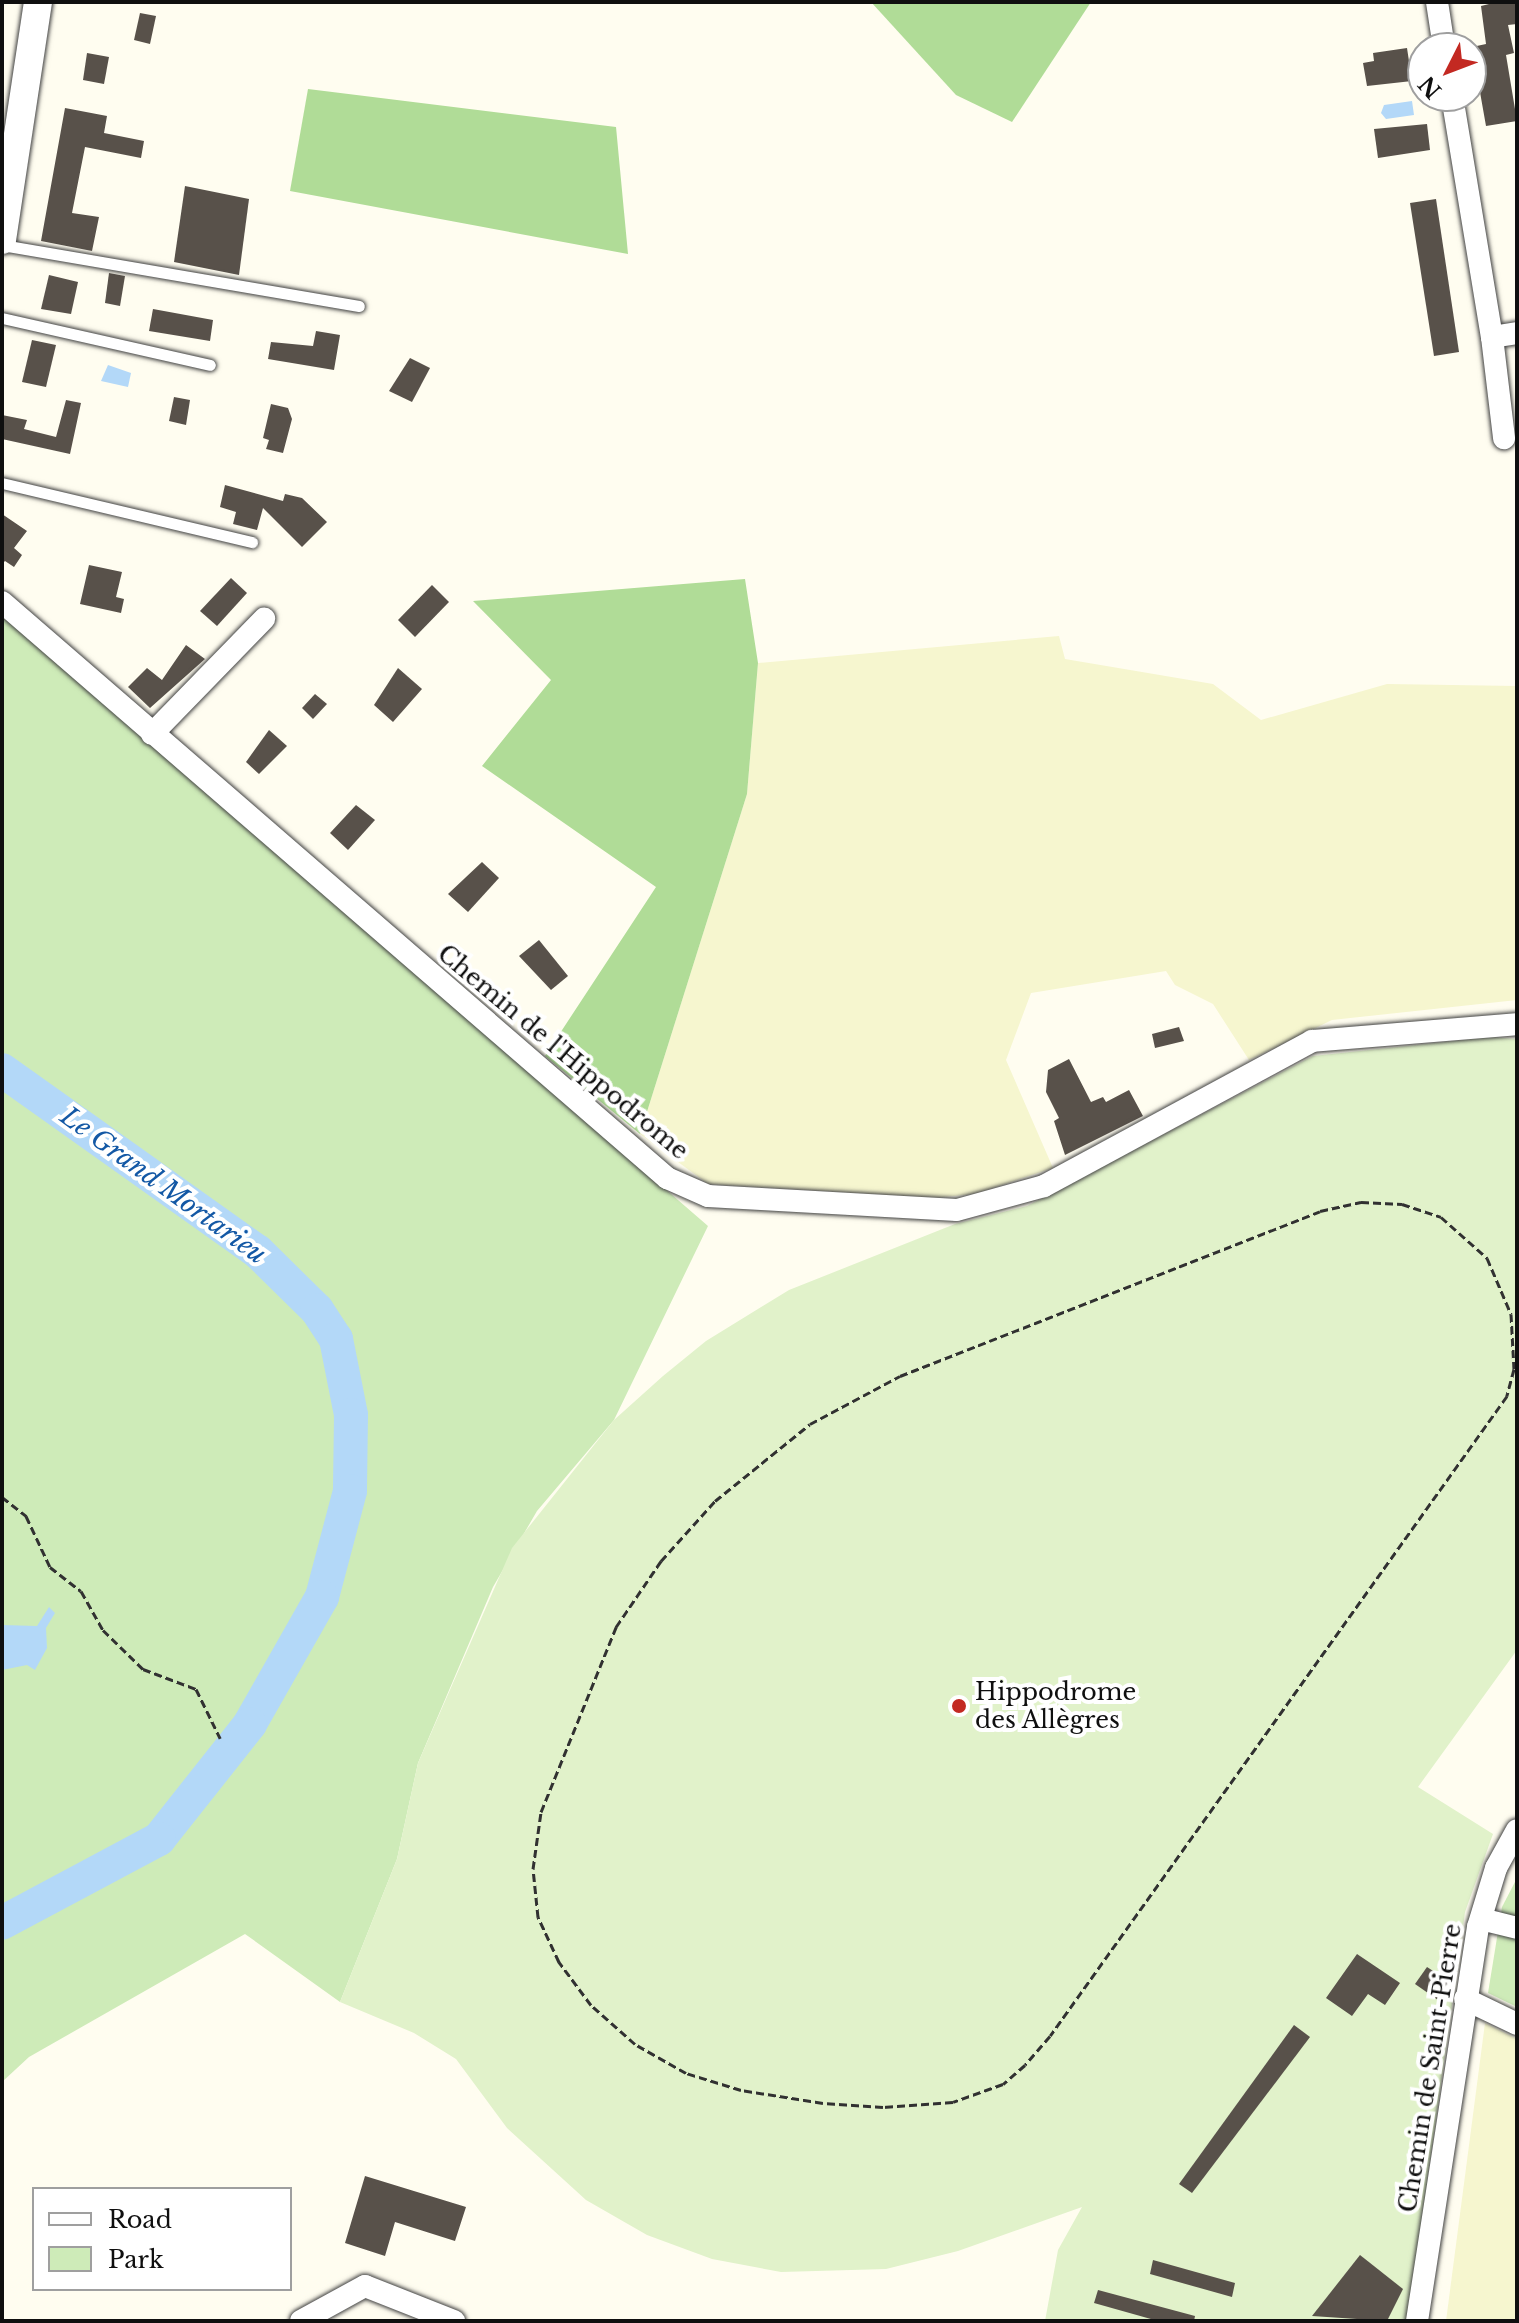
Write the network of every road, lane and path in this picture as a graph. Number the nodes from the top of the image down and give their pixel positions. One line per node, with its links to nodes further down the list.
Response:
1 (38, 2): 5 (street)
2 (1437, 2): 3 (street)
3 (1442, 32)
4 (1455, 112): 9 (street)
5 (2, 242): 6 (lane)
6 (359, 306)
7 (2, 318): 10 (lane)
8 (1517, 333): 9 (street)
9 (1492, 337): 11 (street)
10 (210, 365)
11 (1504, 438)
12 (2, 483): 13 (lane)
13 (252, 542)
14 (2, 602): 16 (street, Chemin de l'Hippodrome)
15 (264, 619): 16 (street)
16 (152, 734): 17 (street, Chemin de l'Hippodrome)
17 (1517, 1024)
18 (1420, 1209): 18 (path)
19 (2, 1497): 20 (path)
20 (220, 1738)
21 (1517, 1830): 22 (street, Chemin de Saint-Pierre)
22 (1481, 1919): 23 (street); 24 (street, Chemin de Saint-Pierre)
23 (1517, 1928)
24 (1465, 1999): 25 (street); 28 (street, Chemin de Saint-Pierre)
25 (1517, 2024)
26 (301, 2321): 27 (street)
27 (454, 2321)
28 (1417, 2321)

